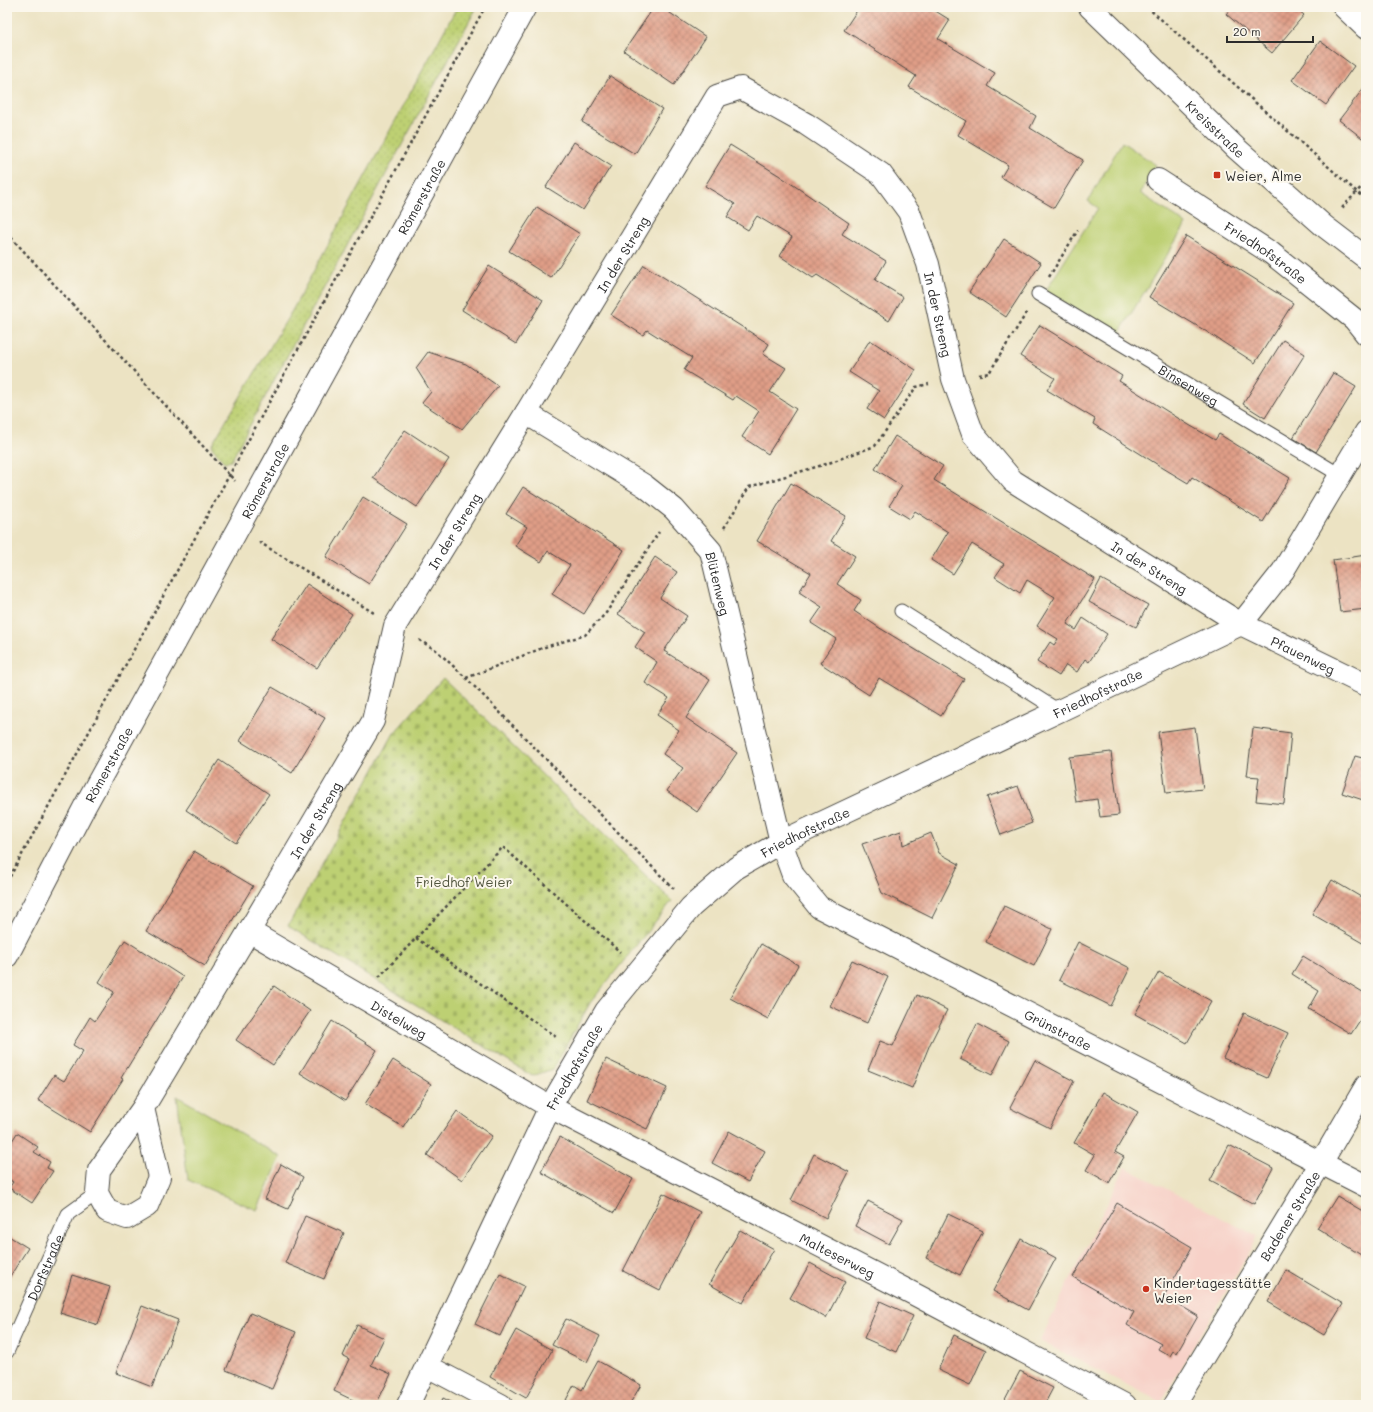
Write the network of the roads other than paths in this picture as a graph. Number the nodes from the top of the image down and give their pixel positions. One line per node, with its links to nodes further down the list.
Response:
1 (525, 7): 18 (street, Römerstraße)
2 (1090, 7): 6 (street, Kreisstraße)
3 (1344, 7): 4 (street)
4 (1366, 28)
5 (1158, 180): 8 (street, Friedhofstraße)
6 (1366, 258)
7 (1038, 294): 11 (lane, Binsenweg)
8 (1366, 334)
9 (526, 413): 13 (street, In der Streng); 16 (street, Blütenweg); 17 (street, In der Streng)
10 (1366, 432): 11 (street, Friedhofstraße)
11 (1340, 475): 13 (street, Friedhofstraße)
12 (901, 611): 15 (lane)
13 (1241, 624): 14 (street, Pfauenweg); 15 (street, Friedhofstraße)
14 (1366, 685)
15 (1059, 711): 16 (street, Friedhofstraße)
16 (781, 842): 20 (street, Friedhofstraße); 22 (street, Grünstraße)
17 (249, 931): 20 (street, Distelweg); 21 (street, In der Streng)
18 (7, 956)
19 (1366, 1086): 22 (street, Badener Straße)
20 (550, 1107): 26 (street, Friedhofstraße); 29 (street, Malteserweg)
21 (143, 1108): 24 (street, In der Streng); 24 (street)
22 (1321, 1163): 23 (street, Grünstraße); 30 (street, Badener Straße)
23 (1366, 1186)
24 (97, 1193): 25 (lane, Dorfstraße)
25 (7, 1352)
26 (427, 1366): 27 (street, Friedhofstraße); 28 (street)
27 (408, 1405)
28 (501, 1405)
29 (1125, 1405)
30 (1174, 1405)

